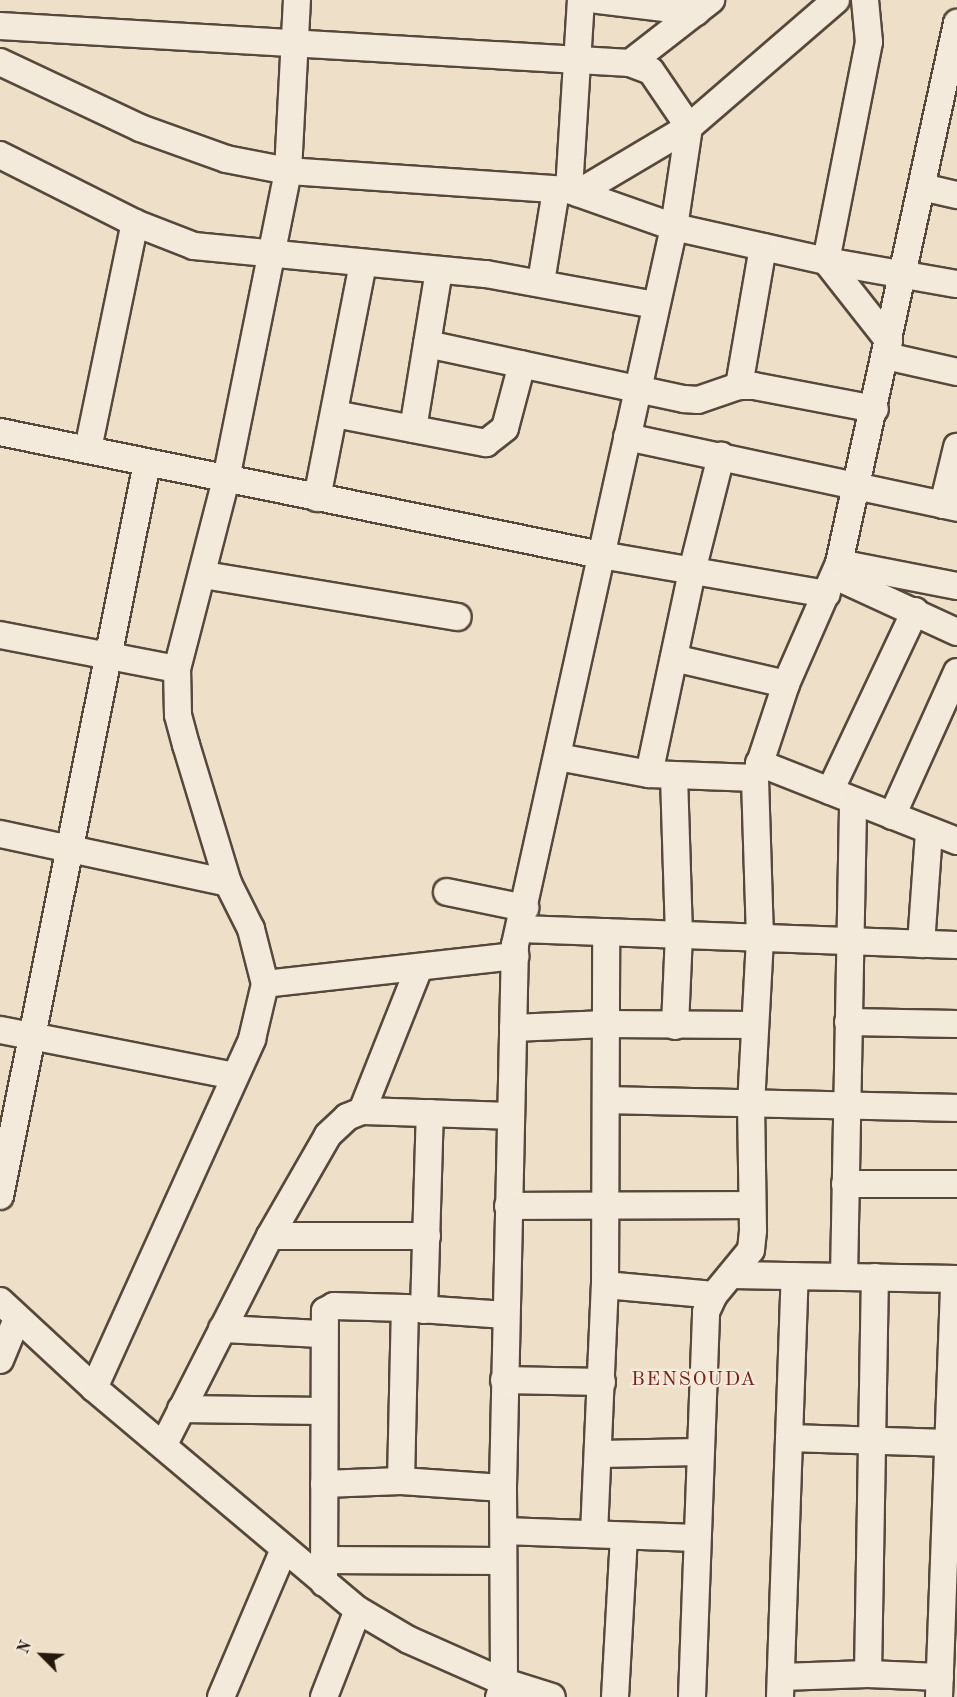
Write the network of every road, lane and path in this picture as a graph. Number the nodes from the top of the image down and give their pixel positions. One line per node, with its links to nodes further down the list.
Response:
1 (297, 0): 9 (street)
2 (581, 0): 10 (street)
3 (597, 0): 6 (street)
4 (836, 0): 13 (street)
5 (865, 0): 23 (street)
6 (703, 6): 12 (street)
7 (957, 23): 16 (street)
8 (0, 26): 9 (street)
9 (295, 44): 10 (street); 15 (street)
10 (576, 60): 12 (street); 17 (street)
11 (0, 62): 15 (street)
12 (630, 63): 13 (street)
13 (689, 127): 17 (street); 20 (street)
14 (0, 156): 19 (street)
15 (288, 171): 17 (street); 22 (street)
16 (922, 188): 18 (street); 26 (street)
17 (568, 191): 20 (street); 27 (street)
18 (957, 195)
19 (135, 223): 22 (street); 42 (street)
20 (674, 227): 21 (street); 29 (street)
21 (764, 247): 23 (street); 34 (street)
22 (272, 252): 24 (street); 45 (street)
23 (826, 261): 26 (street); 31 (street)
24 (363, 264): 25 (street); 37 (street)
25 (439, 271): 27 (street); 30 (street)
26 (904, 273): 28 (street); 31 (street)
27 (542, 282): 29 (street)
28 (957, 284)
29 (655, 305): 35 (street)
30 (427, 344): 32 (street); 38 (street)
31 (888, 348): 33 (street); 36 (street)
32 (522, 364): 35 (street); 38 (street)
33 (957, 372)
34 (739, 386): 35 (street); 36 (street)
35 (637, 389): 40 (street)
36 (875, 409): 46 (street)
37 (335, 414): 38 (street); 47 (street)
38 (413, 429)
39 (0, 432): 42 (street)
40 (627, 437): 43 (street); 49 (street)
41 (957, 447): 48 (street)
42 (88, 449): 44 (street)
43 (721, 456): 46 (street); 50 (street)
44 (147, 464): 45 (street); 58 (street)
45 (226, 479): 47 (street); 51 (street)
46 (859, 486): 48 (street); 52 (street)
47 (317, 498): 49 (street)
48 (950, 507)
49 (601, 555): 50 (street); 63 (street)
50 (692, 571): 52 (street); 59 (street)
51 (204, 575): 55 (street); 60 (street)
52 (834, 578): 53 (street); 54 (street); 62 (street)
53 (957, 586)
54 (915, 611): 56 (street); 67 (street)
55 (458, 616)
56 (957, 632)
57 (0, 635): 58 (street)
58 (111, 655): 60 (street); 73 (street)
59 (674, 658): 62 (street); 65 (street)
60 (177, 669): 74 (street)
61 (957, 672): 69 (street)
62 (786, 684): 64 (street)
63 (558, 757): 65 (street); 76 (street)
64 (757, 770): 66 (street); 67 (street); 79 (street)
65 (649, 774): 66 (street)
66 (674, 776): 78 (street)
67 (830, 791): 68 (street)
68 (854, 801): 69 (street); 80 (street)
69 (892, 816): 70 (street)
70 (929, 832): 72 (street); 81 (street)
71 (0, 834): 73 (street)
72 (956, 839)
73 (69, 850): 74 (street); 93 (street)
74 (228, 883): 85 (street)
75 (447, 892): 76 (street)
76 (522, 919): 77 (street); 83 (street)
77 (606, 932): 78 (street); 87 (street)
78 (678, 934): 79 (street); 90 (street)
79 (760, 938): 80 (street); 89 (street)
80 (849, 941): 81 (street); 86 (street)
81 (921, 944): 82 (street)
82 (957, 945)
83 (515, 956): 84 (street); 91 (street)
84 (419, 968): 85 (street); 99 (street)
85 (265, 984): 94 (street)
86 (848, 1022): 88 (street); 98 (street)
87 (606, 1024): 90 (street); 91 (street); 95 (street)
88 (957, 1024)
89 (753, 1025): 90 (street); 96 (street)
90 (675, 1026)
91 (513, 1028): 101 (street)
92 (0, 1030): 93 (street)
93 (30, 1036): 94 (street); 104 (street)
94 (235, 1076): 125 (street)
95 (606, 1100): 96 (street); 107 (street)
96 (751, 1105): 98 (street); 105 (street)
97 (957, 1108): 98 (street)
98 (846, 1109): 103 (street)
99 (362, 1111): 100 (street); 108 (street)
100 (430, 1113): 101 (street); 109 (street)
101 (512, 1116): 106 (street)
102 (957, 1184): 103 (street)
103 (845, 1185): 112 (street)
104 (0, 1196)
105 (750, 1205): 107 (street); 110 (street)
106 (508, 1206): 107 (street); 119 (street)
107 (606, 1206): 115 (street)
108 (270, 1236): 109 (street); 120 (street)
109 (426, 1236): 117 (street)
110 (732, 1275): 111 (street); 116 (street)
111 (795, 1276): 112 (street); 128 (street)
112 (844, 1276): 113 (street)
113 (875, 1277): 114 (street); 129 (street)
114 (955, 1279): 130 (street)
115 (604, 1285): 116 (street); 124 (street)
116 (714, 1295): 132 (street)
117 (415, 1309): 119 (street); 121 (street); 134 (street)
118 (8, 1310): 122 (street); 125 (street)
119 (506, 1316): 123 (street)
120 (222, 1329): 121 (street); 126 (street)
121 (322, 1334): 127 (street)
122 (0, 1360)
123 (504, 1380): 124 (street); 136 (street)
124 (602, 1383): 133 (street)
125 (94, 1388): 131 (street)
126 (181, 1409): 127 (street); 131 (street)
127 (323, 1411): 135 (street)
128 (789, 1438): 129 (street); 146 (street)
129 (875, 1440): 130 (street); 145 (street)
130 (948, 1443): 147 (street)
131 (164, 1444): 141 (street)
132 (699, 1452): 133 (street); 140 (street)
133 (599, 1454): 138 (street)
134 (401, 1481): 135 (street); 136 (street)
135 (324, 1484): 143 (street)
136 (502, 1488): 137 (street)
137 (504, 1531): 138 (street); 142 (street)
138 (594, 1534): 139 (street)
139 (624, 1536): 140 (street); 152 (street)
140 (696, 1538): 153 (street)
141 (284, 1549): 143 (street); 149 (street)
142 (502, 1561): 143 (street); 148 (street)
143 (324, 1572): 144 (street)
144 (358, 1610): 148 (street); 150 (street)
145 (868, 1674): 146 (street); 147 (street)
146 (780, 1687)
147 (939, 1687)
148 (501, 1690): 151 (street)
149 (221, 1697)
150 (324, 1697)
151 (552, 1697)
152 (615, 1697)
153 (692, 1697)

